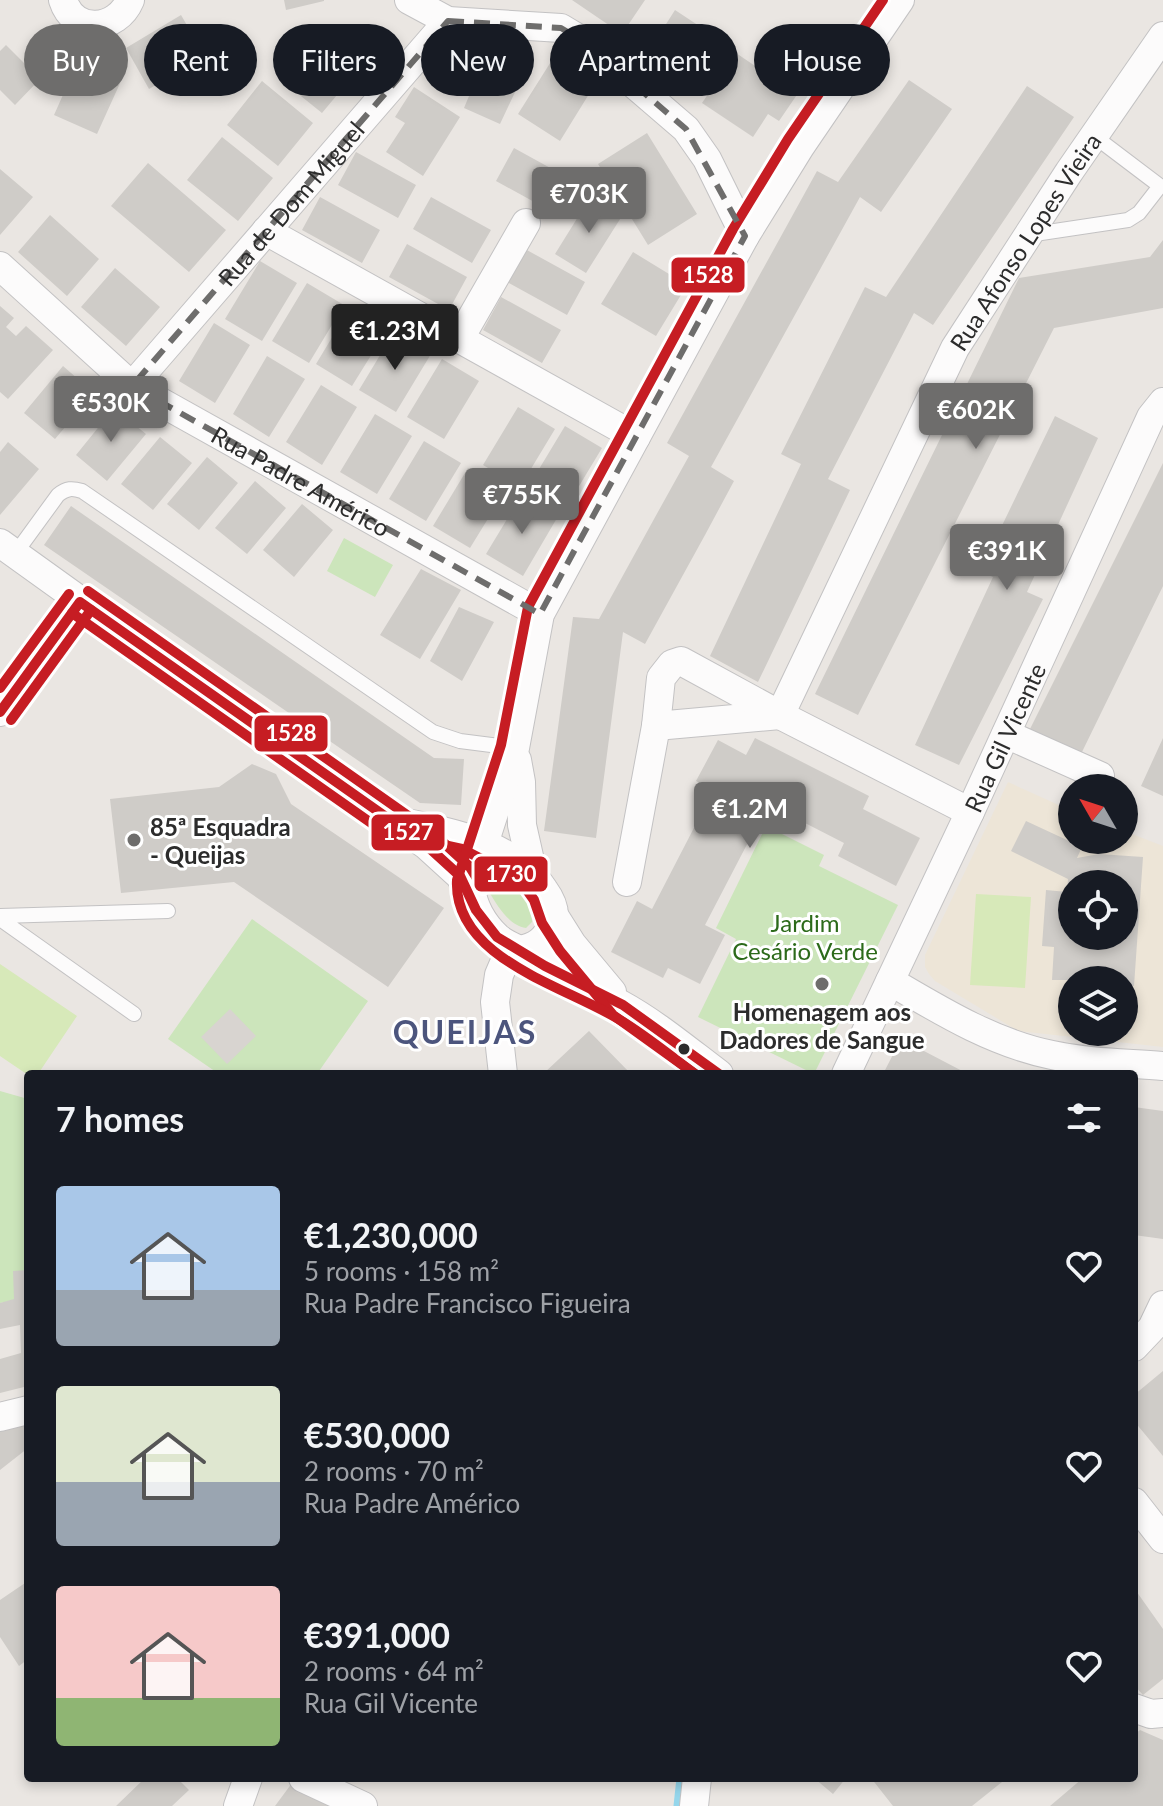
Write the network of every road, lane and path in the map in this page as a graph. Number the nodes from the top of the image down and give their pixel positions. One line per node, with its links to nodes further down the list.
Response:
1 (63, 0): 2 (street)
2 (130, 0)
3 (409, 0): 5 (street)
4 (889, 4): 11 (street)
5 (448, 21): 9 (street, Rua de Dom Miguel); 11 (street)
6 (1163, 36): 7 (street, Rua Afonso Lopes Vieira)
7 (1094, 136): 10 (street, Rua Afonso Lopes Vieira); 10 (lane)
8 (526, 223): 13 (street)
9 (266, 231): 13 (street); 14 (street, Rua de Dom Miguel)
10 (1028, 235): 21 (street, Rua Afonso Lopes Vieira)
11 (745, 236): 16 (street)
12 (0, 266): 14 (street, Rua Padre Américo)
13 (460, 338): 16 (street)
14 (132, 386): 19 (street, Rua Padre Américo)
15 (1163, 402): 23 (street, Rua Gil Vicente)
16 (636, 437): 19 (street)
17 (7, 549): 18 (street); 24 (lane)
18 (80, 602): 20 (street); 27 (street)
19 (540, 614): 24 (street)
20 (0, 712)
21 (780, 715): 22 (street); 22 (street); 26 (street)
22 (656, 726): 30 (street)
23 (1006, 734): 25 (street); 26 (street, Rua Gil Vicente)
24 (515, 748): 28 (street); 29 (street)
25 (1096, 774)
26 (970, 812): 36 (street, Rua Gil Vicente)
27 (391, 820): 28 (street); 31 (street)
28 (495, 850): 29 (street); 31 (street)
29 (533, 874): 34 (street)
30 (627, 882)
31 (473, 883): 35 (street)
32 (168, 911): 33 (lane)
33 (0, 917): 38 (lane)
34 (555, 917): 35 (street); 37 (street)
35 (516, 949): 37 (street); 40 (street)
36 (890, 981): 39 (street); 42 (street, Rua Gil Vicente)
37 (623, 1005): 41 (street)
38 (134, 1014)
39 (1163, 1066)
40 (503, 1070)
41 (713, 1070)
42 (848, 1070)
43 (24, 1411): 44 (street)
44 (0, 1417)
45 (1138, 1507): 46 (street)
46 (1163, 1539)
47 (1138, 1709): 48 (street)
48 (1163, 1713)
49 (247, 1782): 52 (street)
50 (312, 1782): 53 (street)
51 (697, 1782): 54 (street)
52 (238, 1806)
53 (363, 1806)
54 (694, 1806)

